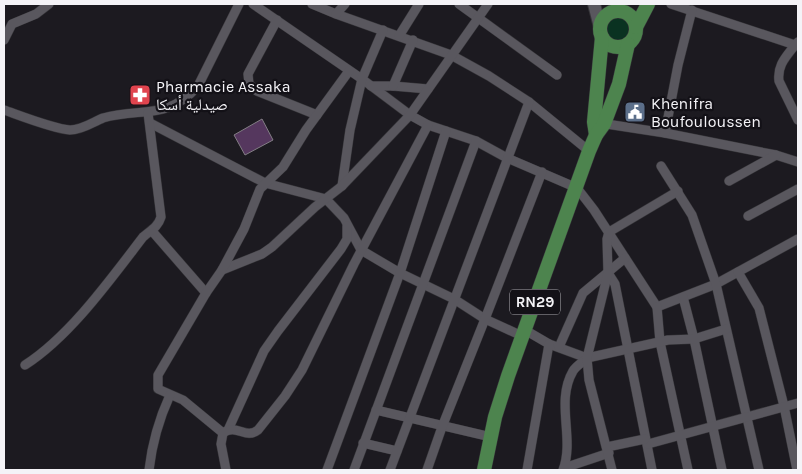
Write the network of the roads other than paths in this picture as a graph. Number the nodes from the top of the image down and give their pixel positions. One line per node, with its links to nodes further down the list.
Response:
1 (50, 4): 21 (street)
2 (239, 4): 34 (street)
3 (253, 4): 16 (street)
4 (312, 4): 14 (street)
5 (345, 4): 14 (street)
6 (419, 4): 20 (street)
7 (459, 4): 15 (street)
8 (488, 4): 15 (street)
9 (594, 4): 19 (street)
10 (648, 4): 17 (main road, RN29)
11 (671, 4): 13 (street)
12 (614, 8): 17 (main road); 19 (main road)
13 (692, 10): 23 (street); 42 (street)
14 (336, 14): 18 (street)
15 (478, 17): 25 (street); 27 (street)
16 (277, 20): 26 (street); 35 (street)
17 (636, 27): 24 (main road, RN29)
18 (383, 30): 20 (street); 28 (street)
19 (601, 32): 24 (main road); 40 (main road, RN29)
20 (399, 36): 22 (street)
21 (4, 40)
22 (413, 40): 25 (street); 30 (street)
23 (796, 43): 37 (street)
24 (628, 44): 40 (main road, RN29)
25 (451, 55): 31 (street); 32 (street)
26 (349, 71): 28 (street); 35 (street)
27 (557, 75)
28 (362, 79): 29 (street); 52 (street)
29 (370, 86): 30 (street); 36 (street)
30 (394, 86): 31 (street)
31 (428, 89): 36 (street)
32 (529, 102): 44 (street); 46 (street)
33 (4, 110): 34 (street)
34 (148, 113): 38 (street)
35 (317, 115): 51 (street)
36 (410, 115): 39 (street); 52 (street)
37 (798, 120)
38 (150, 123): 51 (street); 59 (street)
39 (428, 125): 41 (street); 62 (street)
40 (598, 127): 42 (street); 44 (main road, RN29)
41 (446, 131): 43 (street); 66 (street)
42 (665, 133): 45 (street)
43 (476, 141): 46 (street); 68 (street)
44 (589, 151): 53 (main road, RN29)
45 (776, 155): 47 (street); 50 (street)
46 (507, 158): 49 (street); 72 (street)
47 (798, 162)
48 (661, 166): 55 (street)
49 (542, 172): 53 (street); 74 (street)
50 (729, 181)
51 (265, 183): 56 (street); 64 (street)
52 (342, 186): 56 (street)
53 (577, 188): 60 (street); 76 (main road, RN29)
54 (798, 189): 57 (street)
55 (678, 191): 60 (street); 69 (street)
56 (326, 199): 58 (street); 64 (street)
57 (748, 216)
58 (347, 224): 62 (street); 92 (street)
59 (152, 231): 70 (street); 83 (street)
60 (609, 232): 63 (street); 67 (street)
61 (798, 239): 65 (street)
62 (361, 250): 66 (street); 92 (street)
63 (625, 258): 67 (street); 73 (street)
64 (222, 270): 70 (street)
65 (738, 272): 69 (street); 86 (street)
66 (400, 273): 68 (street); 102 (street)
67 (608, 273): 80 (street); 81 (street); 82 (street)
68 (422, 284): 72 (street); 87 (street)
69 (716, 284): 71 (street); 75 (street)
70 (206, 292): 84 (street)
71 (683, 297): 73 (street); 77 (street)
72 (454, 299): 74 (street); 89 (street)
73 (657, 307): 78 (street)
74 (485, 319): 76 (street); 90 (street)
75 (726, 330): 77 (street); 88 (street)
76 (524, 333): 79 (street); 94 (main road, RN29)
77 (694, 340): 78 (street); 91 (street)
78 (660, 342): 81 (street); 93 (street)
79 (549, 344): 80 (street); 107 (street)
80 (559, 348): 82 (street)
81 (627, 349): 82 (street); 95 (street)
82 (587, 358): 97 (street); 99 (street)
83 (25, 365)
84 (170, 395): 92 (street); 100 (street)
85 (798, 403): 86 (street)
86 (784, 406): 88 (street); 113 (street)
87 (376, 410): 89 (street); 96 (street)
88 (748, 415): 91 (street); 112 (street)
89 (409, 418): 90 (street); 98 (street)
90 (442, 426): 94 (street); 105 (street)
91 (713, 426): 93 (street); 111 (street)
92 (226, 432): 101 (street)
93 (681, 435): 95 (street); 110 (street)
94 (491, 437): 106 (main road, RN29)
95 (646, 441): 97 (street); 109 (street)
96 (363, 443): 98 (street); 103 (street)
97 (608, 450): 99 (street); 108 (street)
98 (397, 451): 104 (street)
99 (564, 469)
100 (149, 470)
101 (226, 470)
102 (327, 470)
103 (354, 470)
104 (390, 470)
105 (427, 470)
106 (484, 470)
107 (527, 470)
108 (612, 470)
109 (652, 470)
110 (688, 470)
111 (722, 470)
112 (759, 470)
113 (797, 470)

